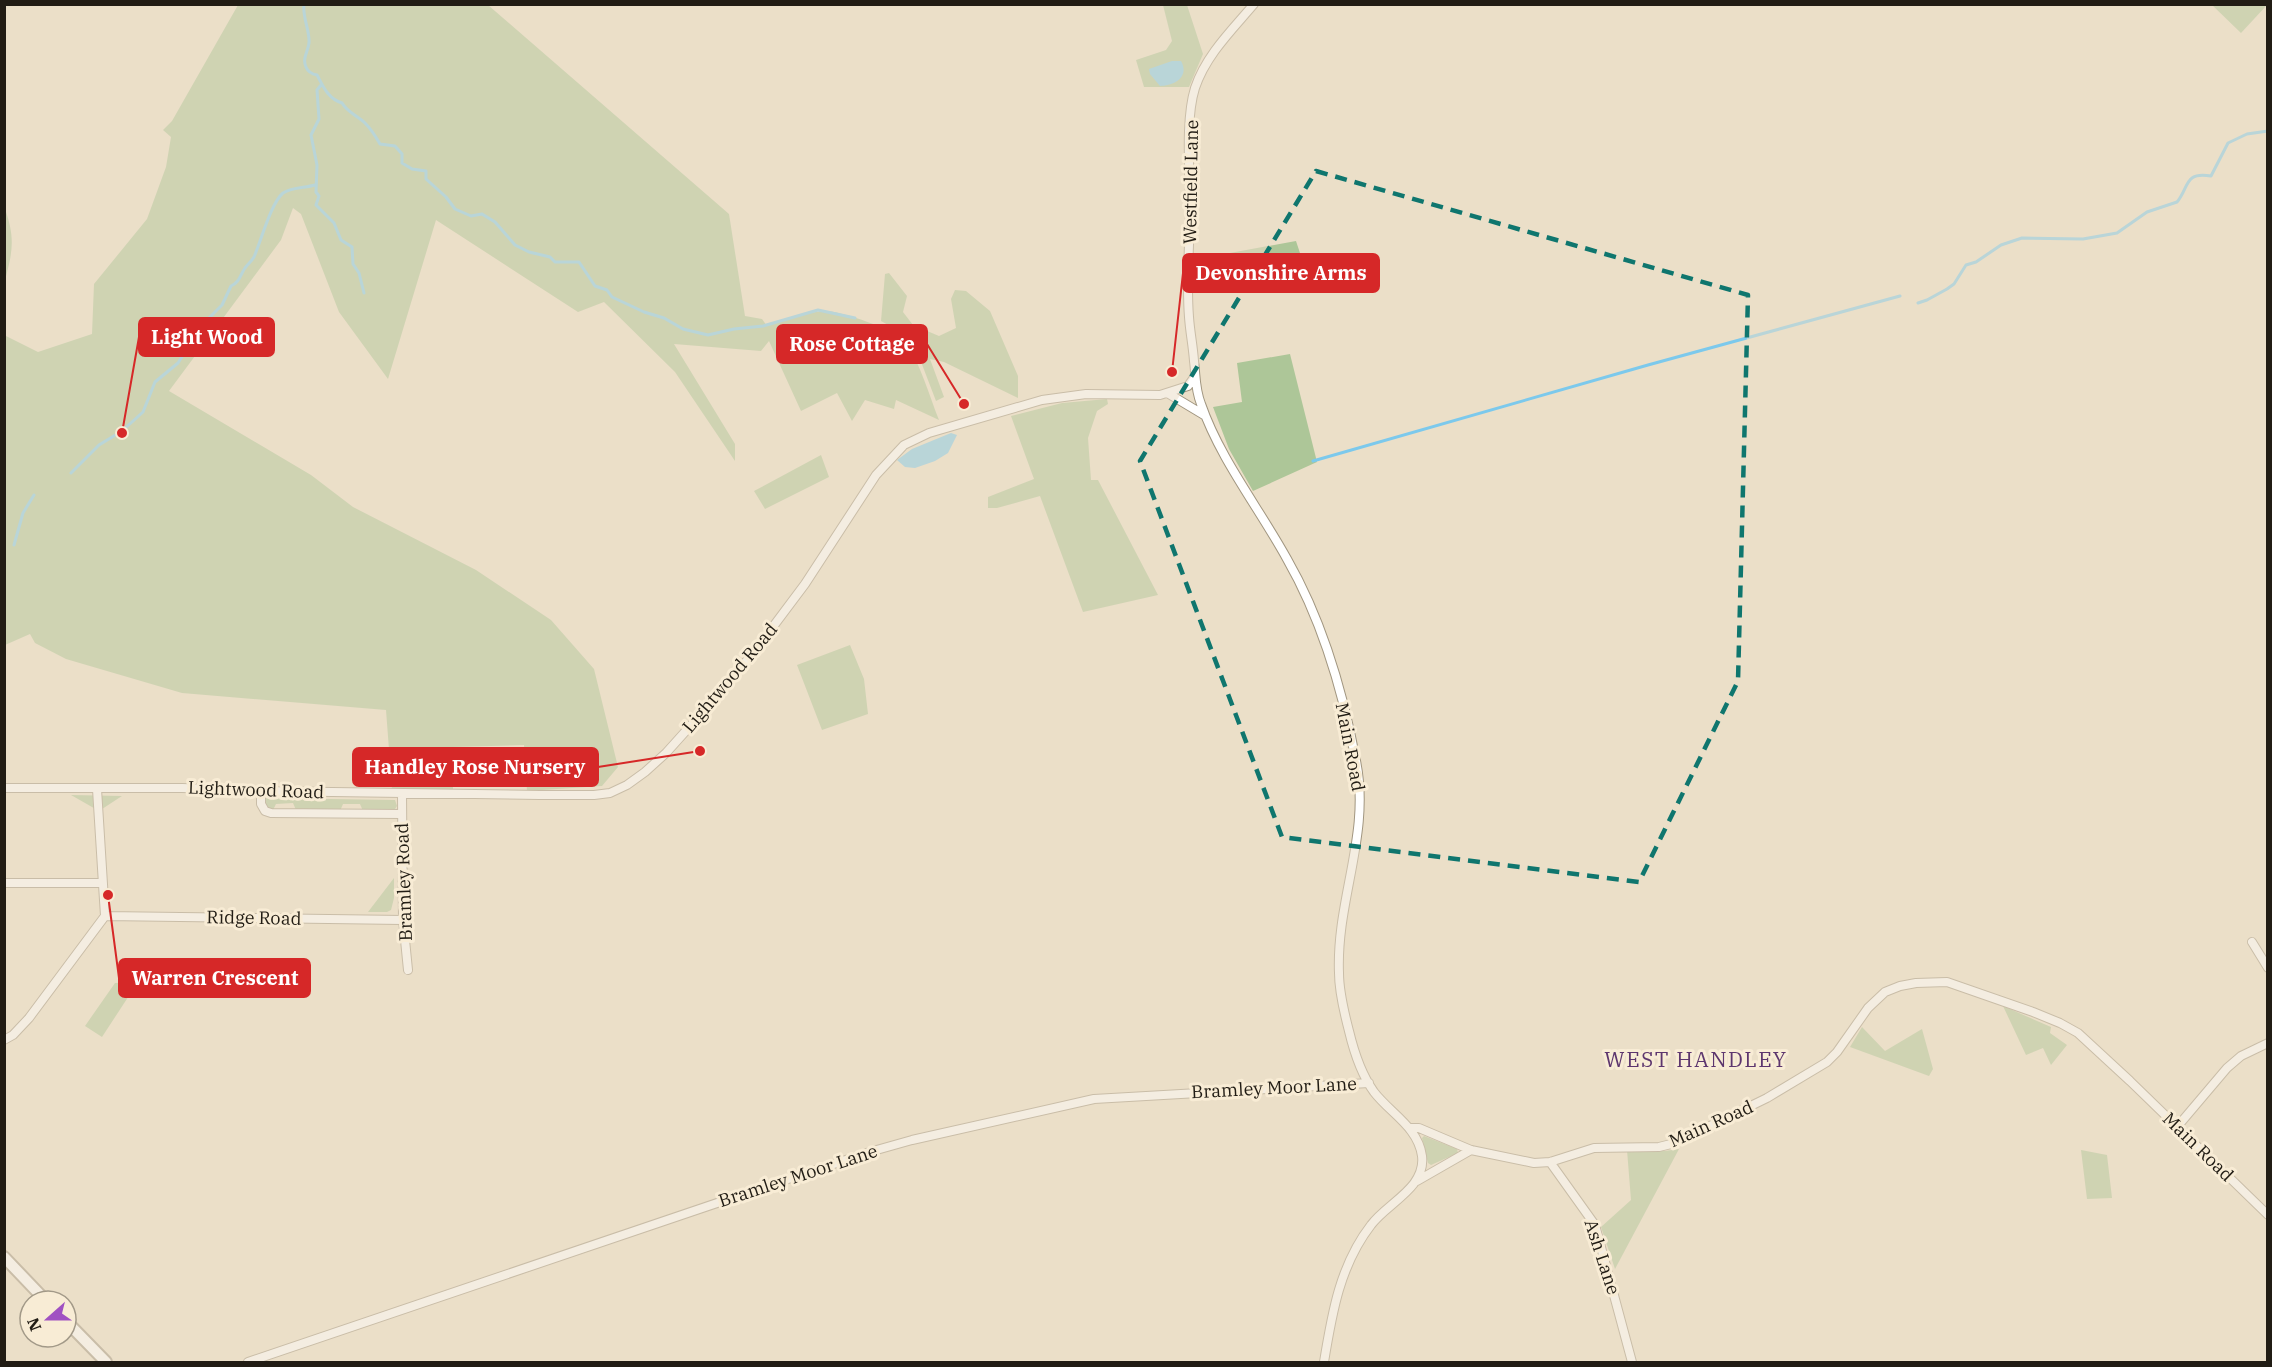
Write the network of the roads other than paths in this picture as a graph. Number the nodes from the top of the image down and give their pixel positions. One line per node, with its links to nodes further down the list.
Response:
1 (1254, 4): 2 (street, Westfield Lane)
2 (1193, 379): 3 (street); 4 (street, Main Road)
3 (1169, 394): 4 (street); 8 (street, Lightwood Road)
4 (1205, 416): 19 (street, Main Road)
5 (4, 788): 6 (street, Lightwood Road)
6 (97, 789): 7 (street, Lightwood Road); 11 (street)
7 (261, 791): 8 (street, Lightwood Road); 9 (street)
8 (402, 794): 9 (street, Bramley Road)
9 (402, 814): 13 (street, Bramley Road)
10 (4, 883): 11 (street)
11 (104, 883): 12 (street)
12 (105, 916): 13 (street, Ridge Road); 17 (street)
13 (403, 920): 16 (street, Bramley Road)
14 (2252, 942): 15 (street)
15 (2268, 968)
16 (408, 970)
17 (4, 1040)
18 (2268, 1043): 20 (street)
19 (1369, 1083): 21 (street, Main Road); 30 (street, Bramley Moor Lane)
20 (2177, 1127): 23 (street, Main Road); 25 (street, Main Road)
21 (1409, 1128): 22 (street, Main Road); 24 (street)
22 (1471, 1150): 23 (street, Main Road); 24 (street)
23 (1550, 1162): 32 (street, Ash Lane)
24 (1415, 1182): 31 (street)
25 (2268, 1215)
26 (4, 1257): 27 (main road)
27 (35, 1289)
28 (78, 1333): 29 (main road)
29 (106, 1362)
30 (248, 1362)
31 (1324, 1362)
32 (1632, 1362)

